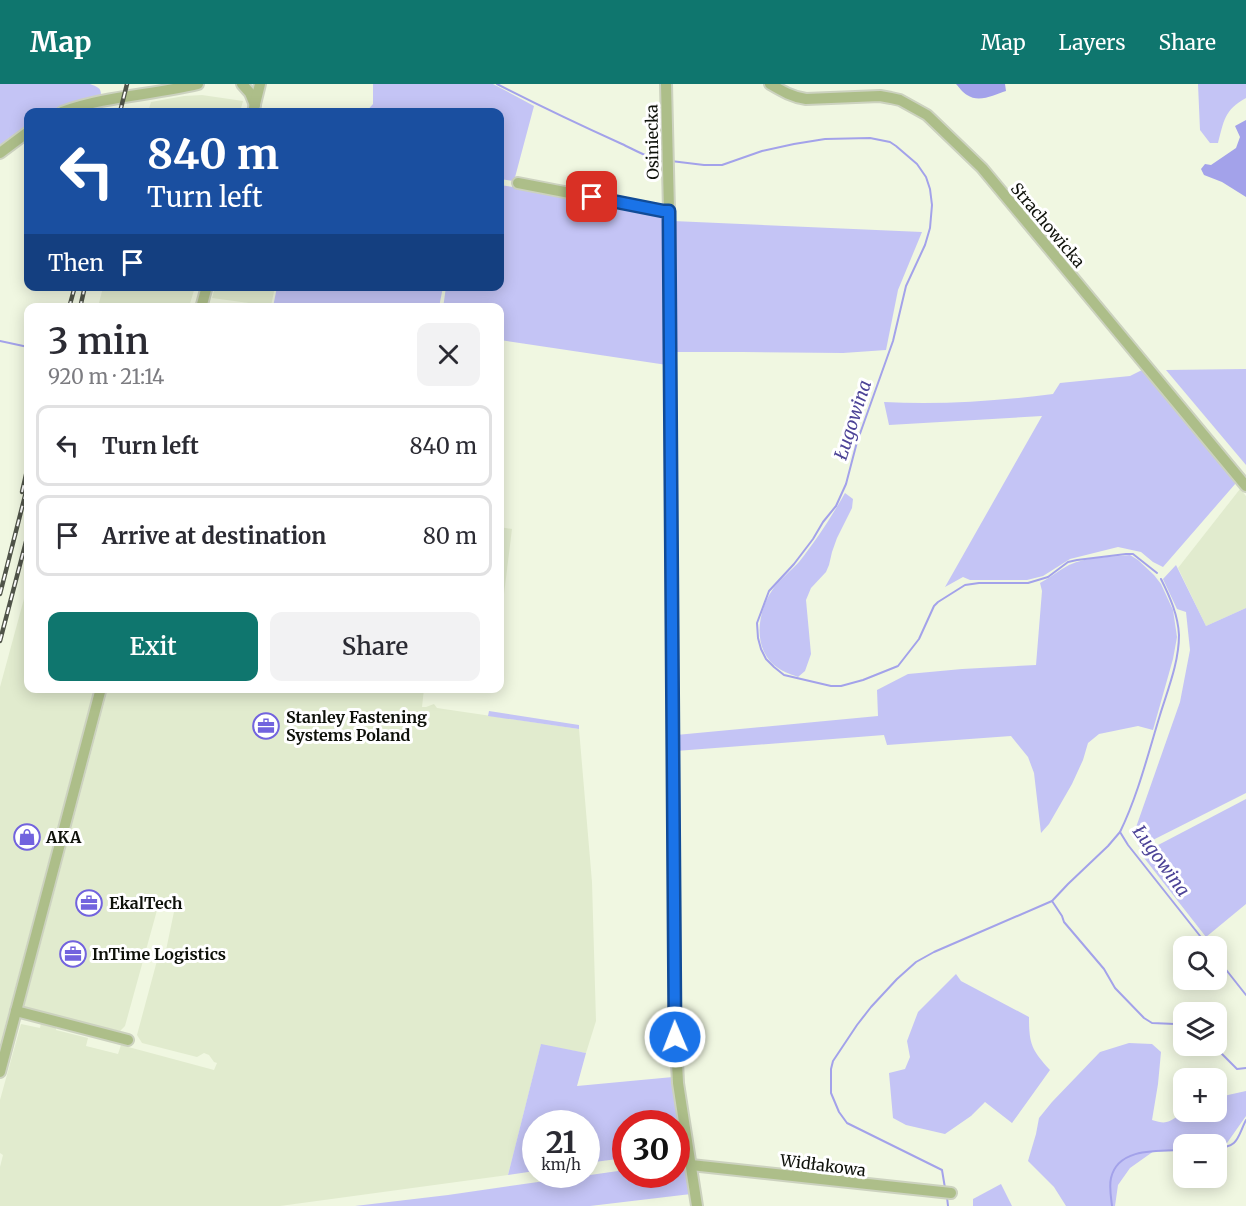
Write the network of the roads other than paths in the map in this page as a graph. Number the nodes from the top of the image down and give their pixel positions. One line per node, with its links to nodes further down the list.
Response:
1 (198, 84): 6 (street)
2 (242, 84): 7 (street)
3 (260, 84): 8 (street)
4 (666, 84): 12 (street, Osiniecka)
5 (770, 84): 13 (street, Strachowicka)
6 (76, 108)
7 (254, 108)
8 (254, 108)
9 (24, 135): 10 (street)
10 (0, 153)
11 (518, 183): 12 (street)
12 (669, 211): 18 (street, Osiniecka)
13 (1246, 486)
14 (100, 693): 15 (street)
15 (16, 1011): 16 (street); 17 (street)
16 (128, 1040)
17 (0, 1072)
18 (691, 1165): 19 (street, Widłakowa); 20 (street, Osiniecka)
19 (951, 1193)
20 (697, 1206)

